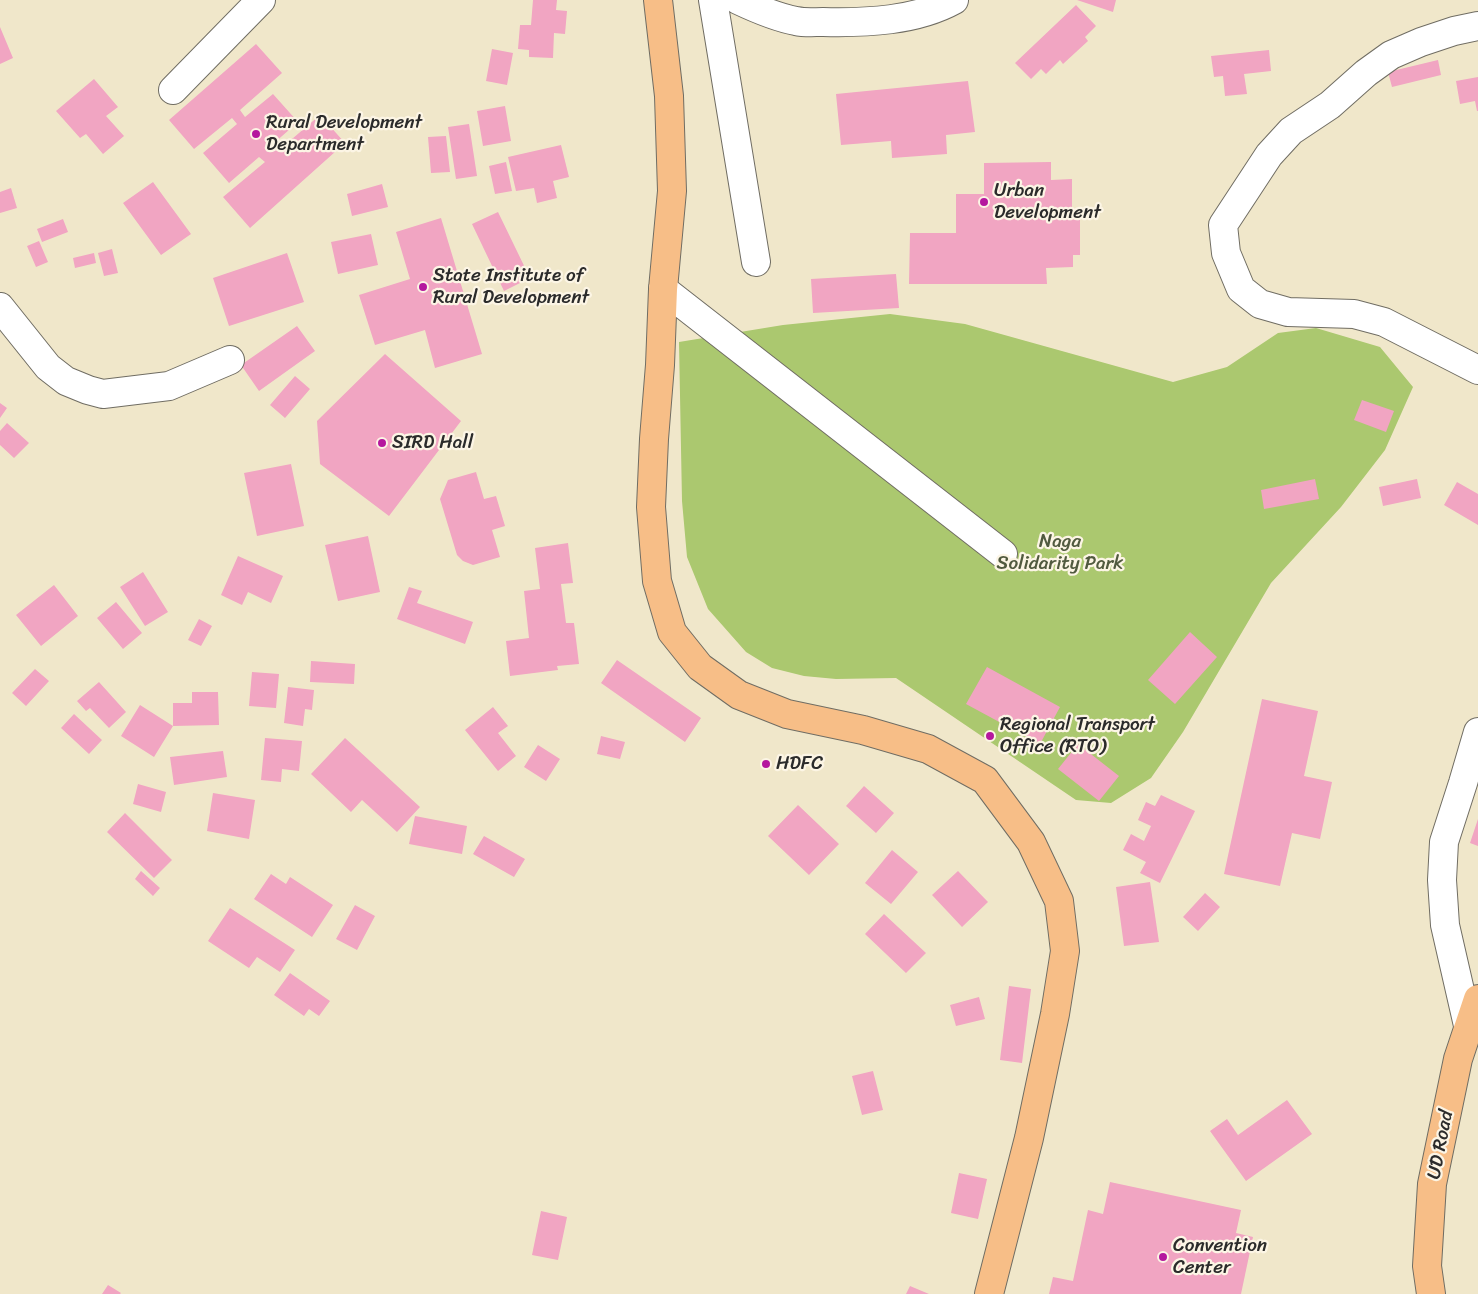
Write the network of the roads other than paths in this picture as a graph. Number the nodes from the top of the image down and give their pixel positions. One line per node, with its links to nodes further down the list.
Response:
1 (261, 0): 7 (street)
2 (658, 0): 9 (main road)
3 (713, 0): 8 (street)
4 (738, 0): 5 (street)
5 (954, 0)
6 (1478, 26): 12 (street)
7 (174, 90)
8 (756, 262)
9 (662, 289): 13 (street); 17 (main road)
10 (0, 307): 11 (street)
11 (230, 360)
12 (1478, 370)
13 (1003, 554)
14 (1478, 732): 16 (street)
15 (1478, 999): 16 (main road, UD Road)
16 (1469, 1030): 18 (main road, UD Road)
17 (989, 1294)
18 (1431, 1294)

